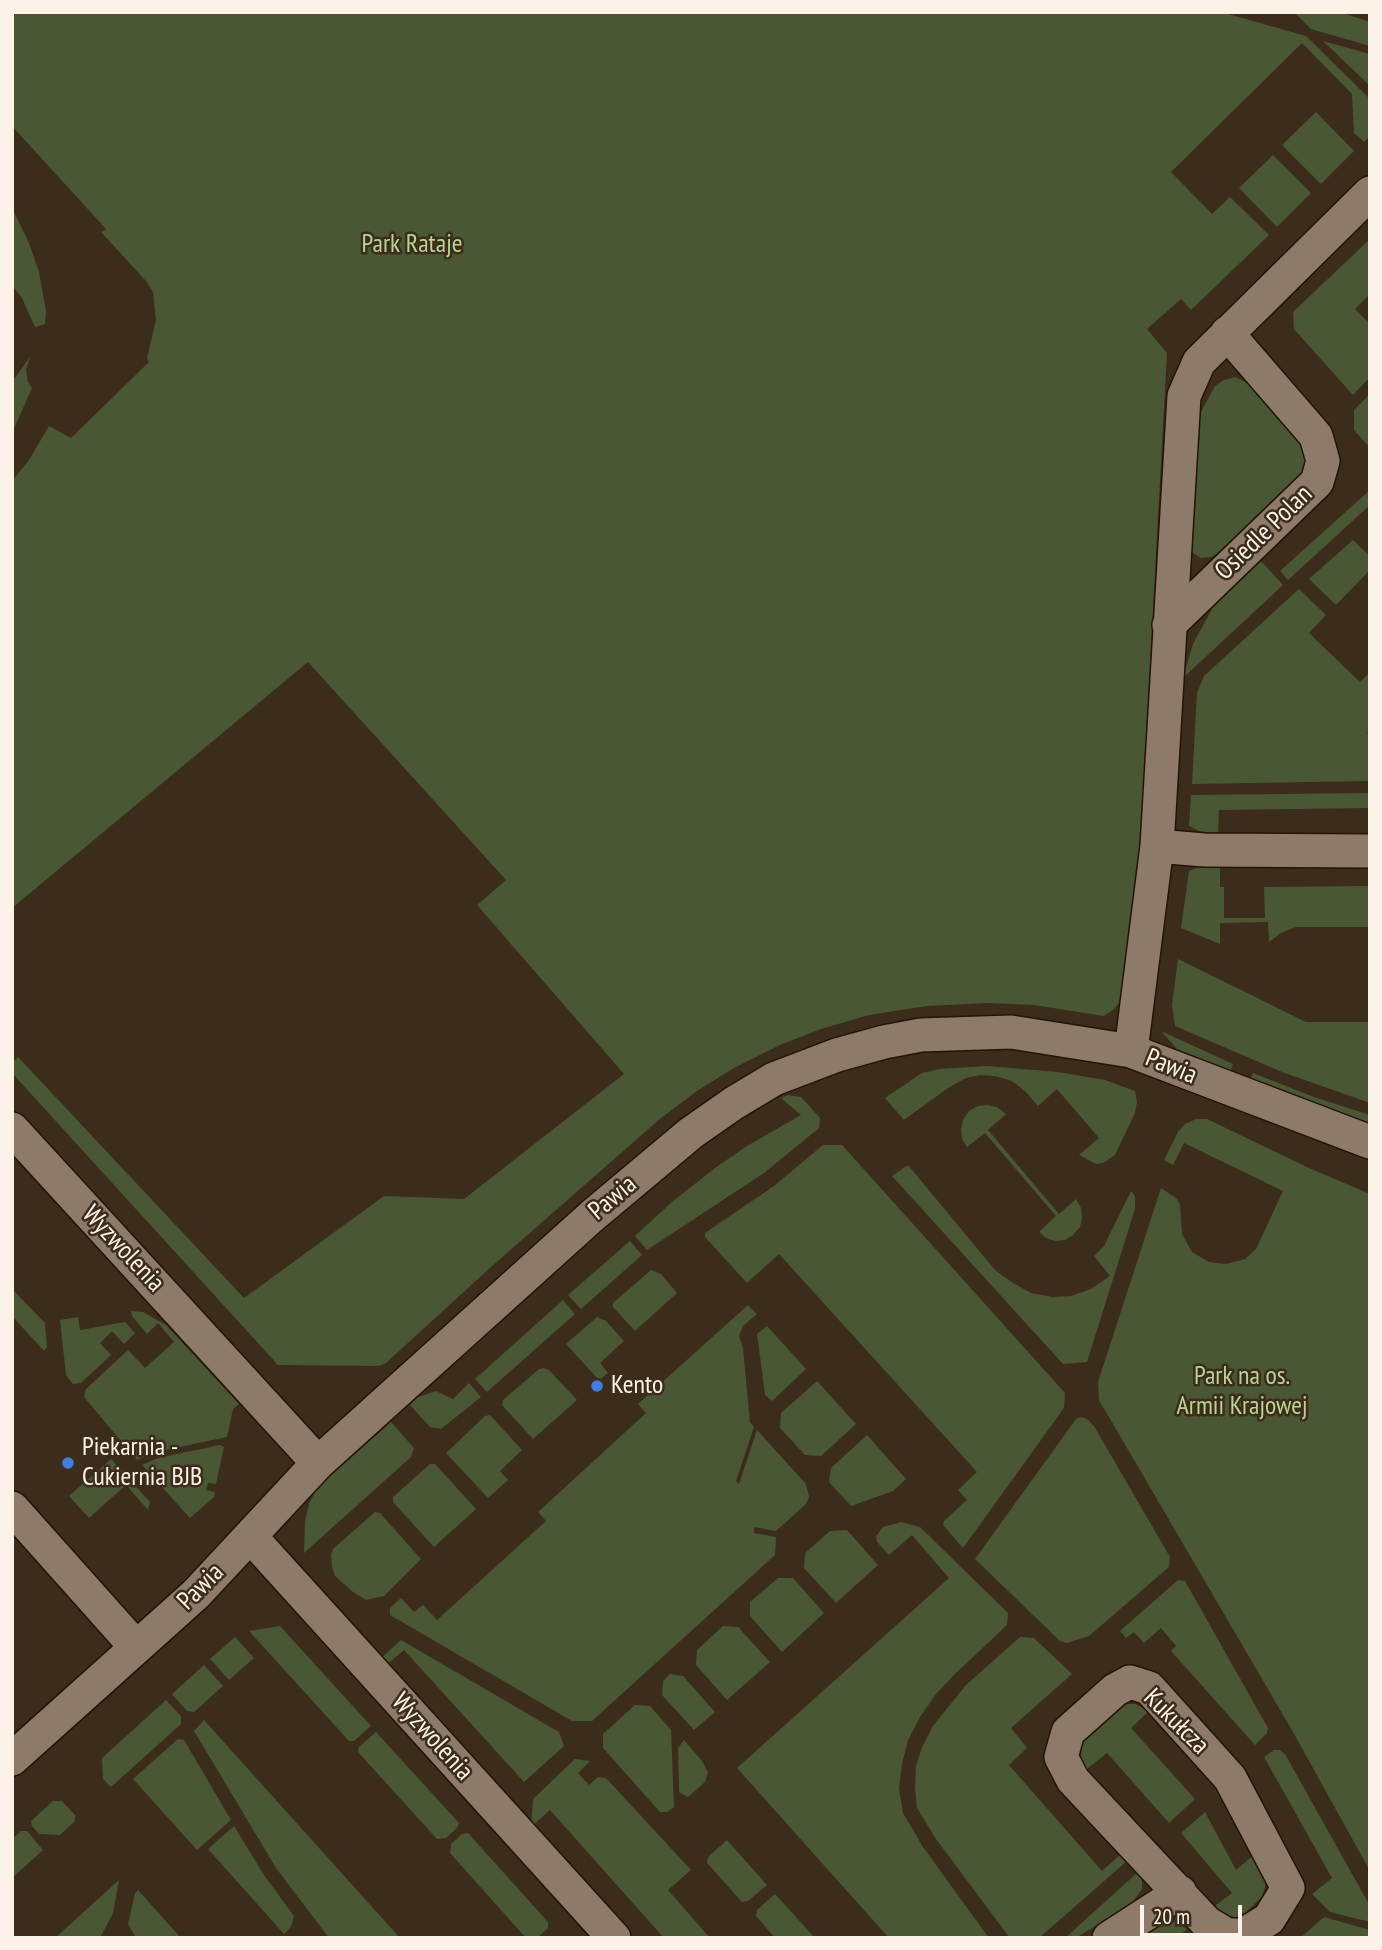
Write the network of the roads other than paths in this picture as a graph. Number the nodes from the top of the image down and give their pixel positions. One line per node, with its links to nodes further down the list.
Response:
1 (1370, 192): 2 (street, Osiedle Polan)
2 (1227, 333): 3 (street, Osiedle Polan); 3 (street, Osiedle Polan)
3 (1169, 625): 4 (street, Osiedle Polan)
4 (1157, 846): 5 (street); 6 (street, Osiedle Polan)
5 (1370, 851)
6 (1131, 1051): 8 (street, Pawia); 9 (street, Pawia)
7 (12, 1129): 9 (street, Wyzwolenia)
8 (1370, 1142)
9 (318, 1462): 11 (street, Pawia)
10 (12, 1508): 12 (street)
11 (250, 1536): 12 (street, Pawia); 15 (street, Wyzwolenia)
12 (136, 1647): 13 (street, Pawia)
13 (12, 1759)
14 (1180, 1892): 14 (street, Kukułcza); 16 (street)
15 (614, 1938)
16 (1109, 1938)

